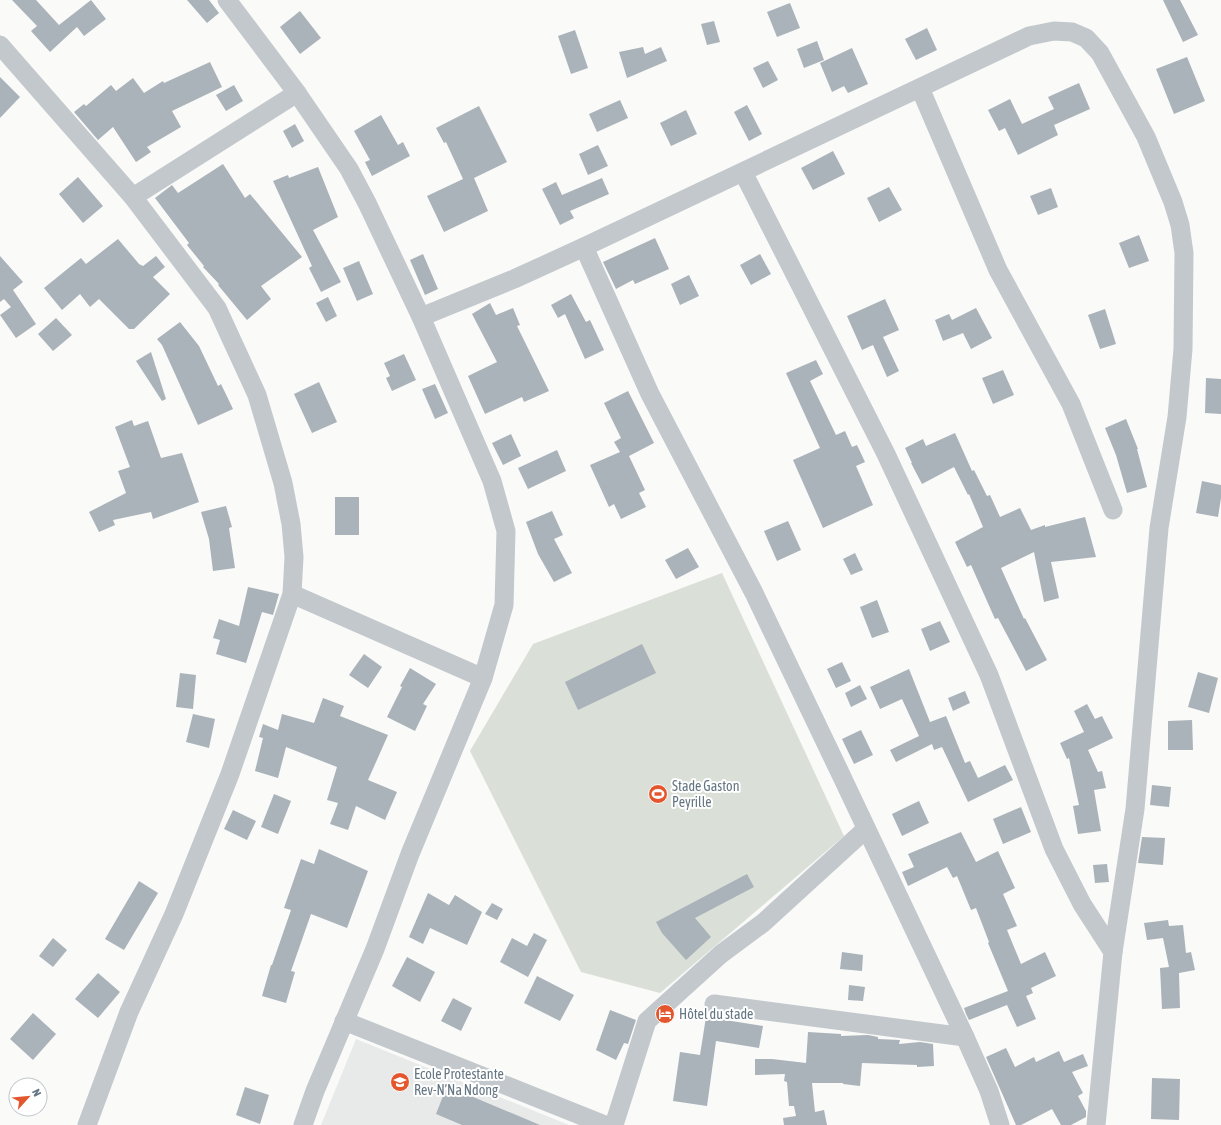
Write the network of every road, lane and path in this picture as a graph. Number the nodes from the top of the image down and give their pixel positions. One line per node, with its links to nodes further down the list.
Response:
1 (226, 0): 4 (street)
2 (0, 45): 6 (street)
3 (920, 88): 5 (street); 9 (street); 13 (street)
4 (297, 93): 6 (street); 8 (street)
5 (744, 172): 7 (street); 13 (street)
6 (132, 197): 10 (street)
7 (584, 247): 8 (street); 12 (street)
8 (421, 317): 11 (street)
9 (1114, 510)
10 (292, 594): 11 (street); 17 (street)
11 (483, 678): 15 (street)
12 (866, 829): 16 (street); 20 (street)
13 (1113, 952): 22 (street)
14 (714, 1004): 16 (street)
15 (344, 1021): 18 (street); 19 (street)
16 (965, 1037): 21 (street)
17 (87, 1125)
18 (303, 1125)
19 (605, 1125)
20 (614, 1125)
21 (1000, 1125)
22 (1096, 1125)

